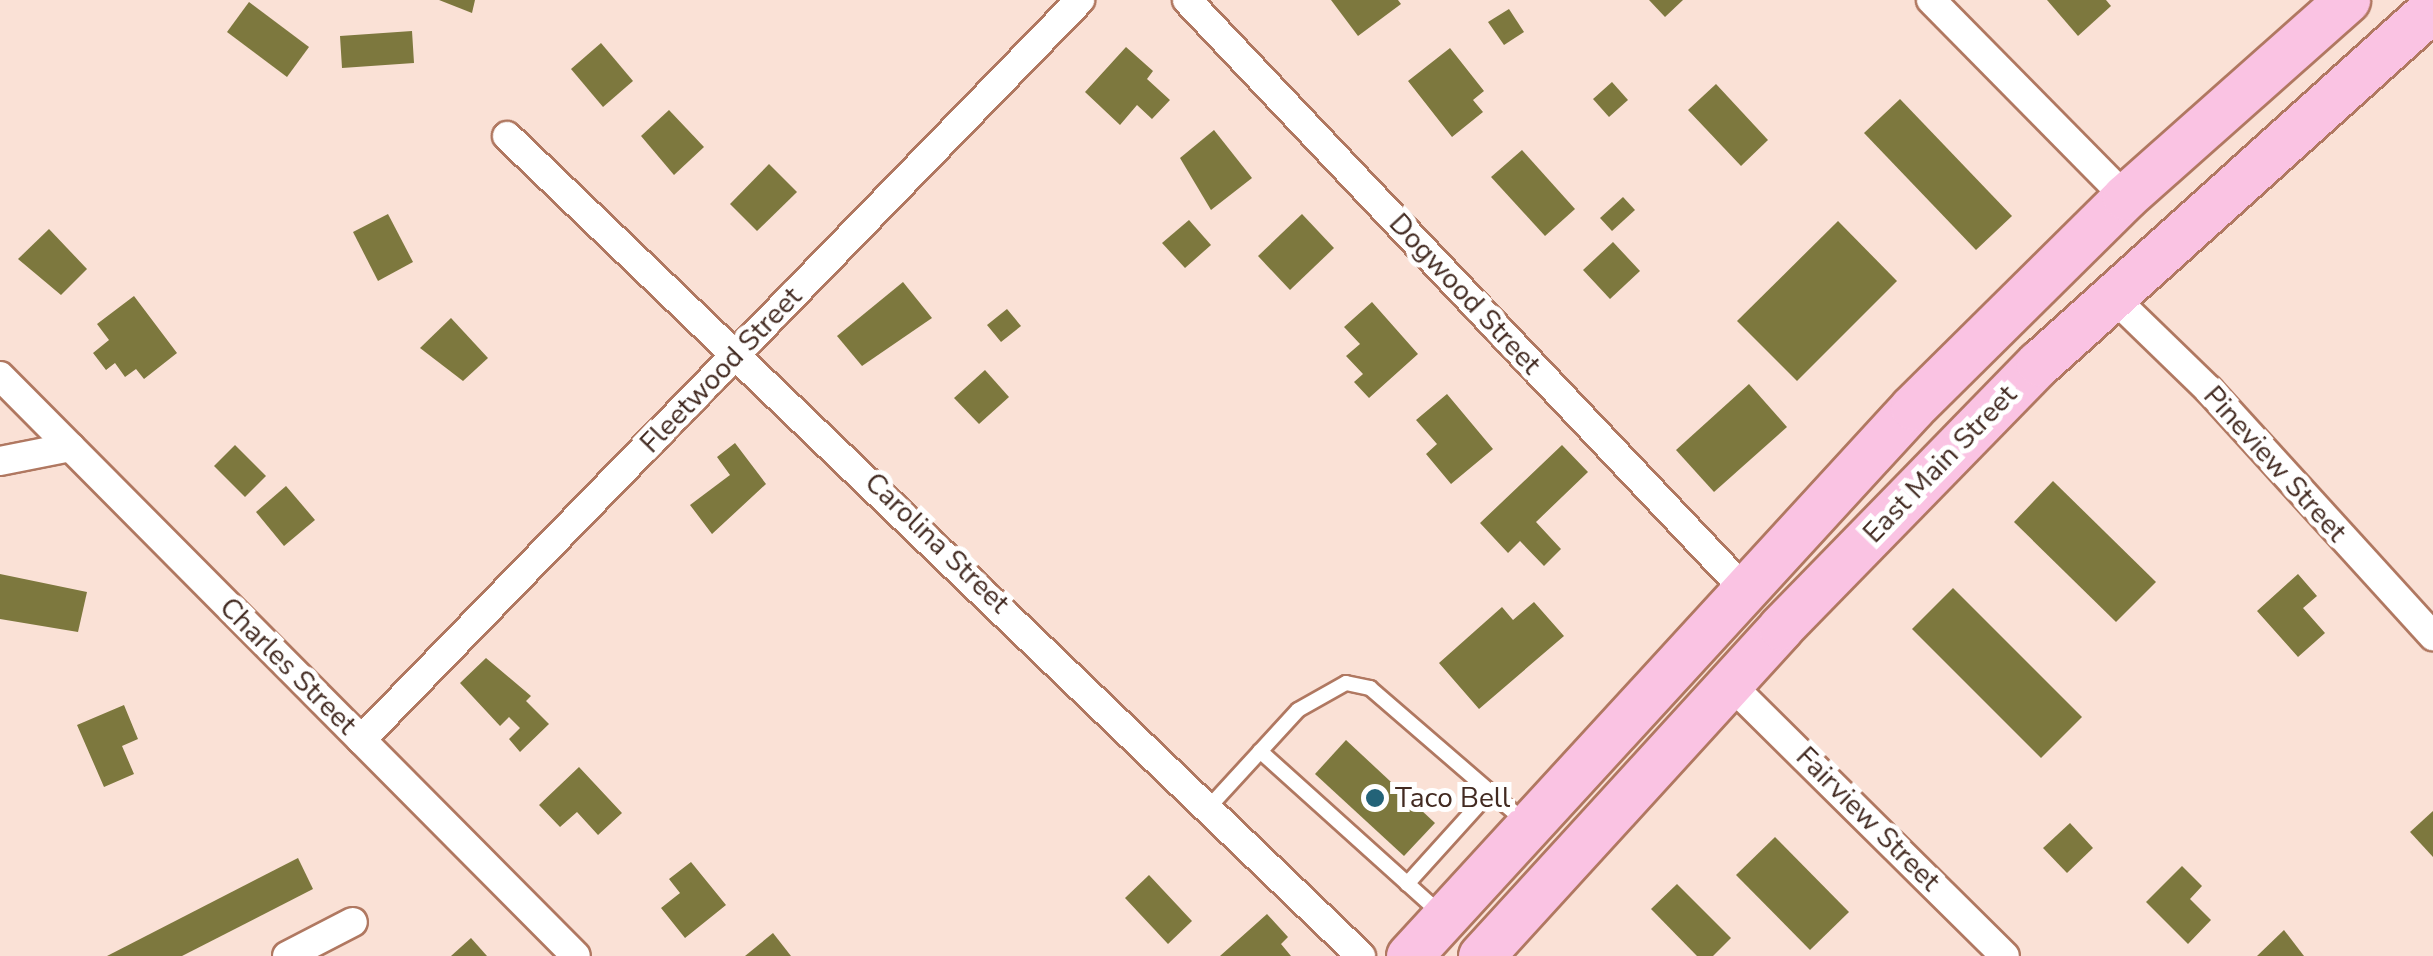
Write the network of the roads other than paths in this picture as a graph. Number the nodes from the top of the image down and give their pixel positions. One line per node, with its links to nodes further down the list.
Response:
1 (1080, 0): 9 (street, Fleetwood Street)
2 (1187, 0): 13 (street, Dogwood Street)
3 (1931, 0): 7 (street)
4 (2347, 0): 7 (main road, East Main Street)
5 (2433, 8): 8 (main road, East Main Street)
6 (507, 136): 9 (street, Carolina Street)
7 (2125, 197): 13 (main road, East Main Street)
8 (2112, 296): 14 (street, Pineview Street); 15 (main road, East Main Street)
9 (737, 353): 16 (street, Fleetwood Street); 19 (street, Carolina Street)
10 (0, 376): 11 (street, Charles Street)
11 (72, 448): 12 (street); 16 (street, Charles Street)
12 (0, 461)
13 (1744, 589): 20 (main road, East Main Street)
14 (2433, 636)
15 (1729, 684): 28 (main road, East Main Street); 29 (street, Fairview Street)
16 (361, 740): 25 (street, Charles Street)
17 (1260, 751): 18 (lane); 19 (lane); 21 (lane)
18 (1490, 792): 20 (lane); 21 (lane)
19 (1210, 806): 26 (street, Carolina Street)
20 (1529, 825): 22 (main road, East Main Street)
21 (1407, 884): 22 (lane)
22 (1444, 917): 27 (main road, East Main Street)
23 (353, 922): 24 (street)
24 (288, 956)
25 (576, 956)
26 (1361, 956)
27 (1409, 956)
28 (1481, 956)
29 (2006, 956)

